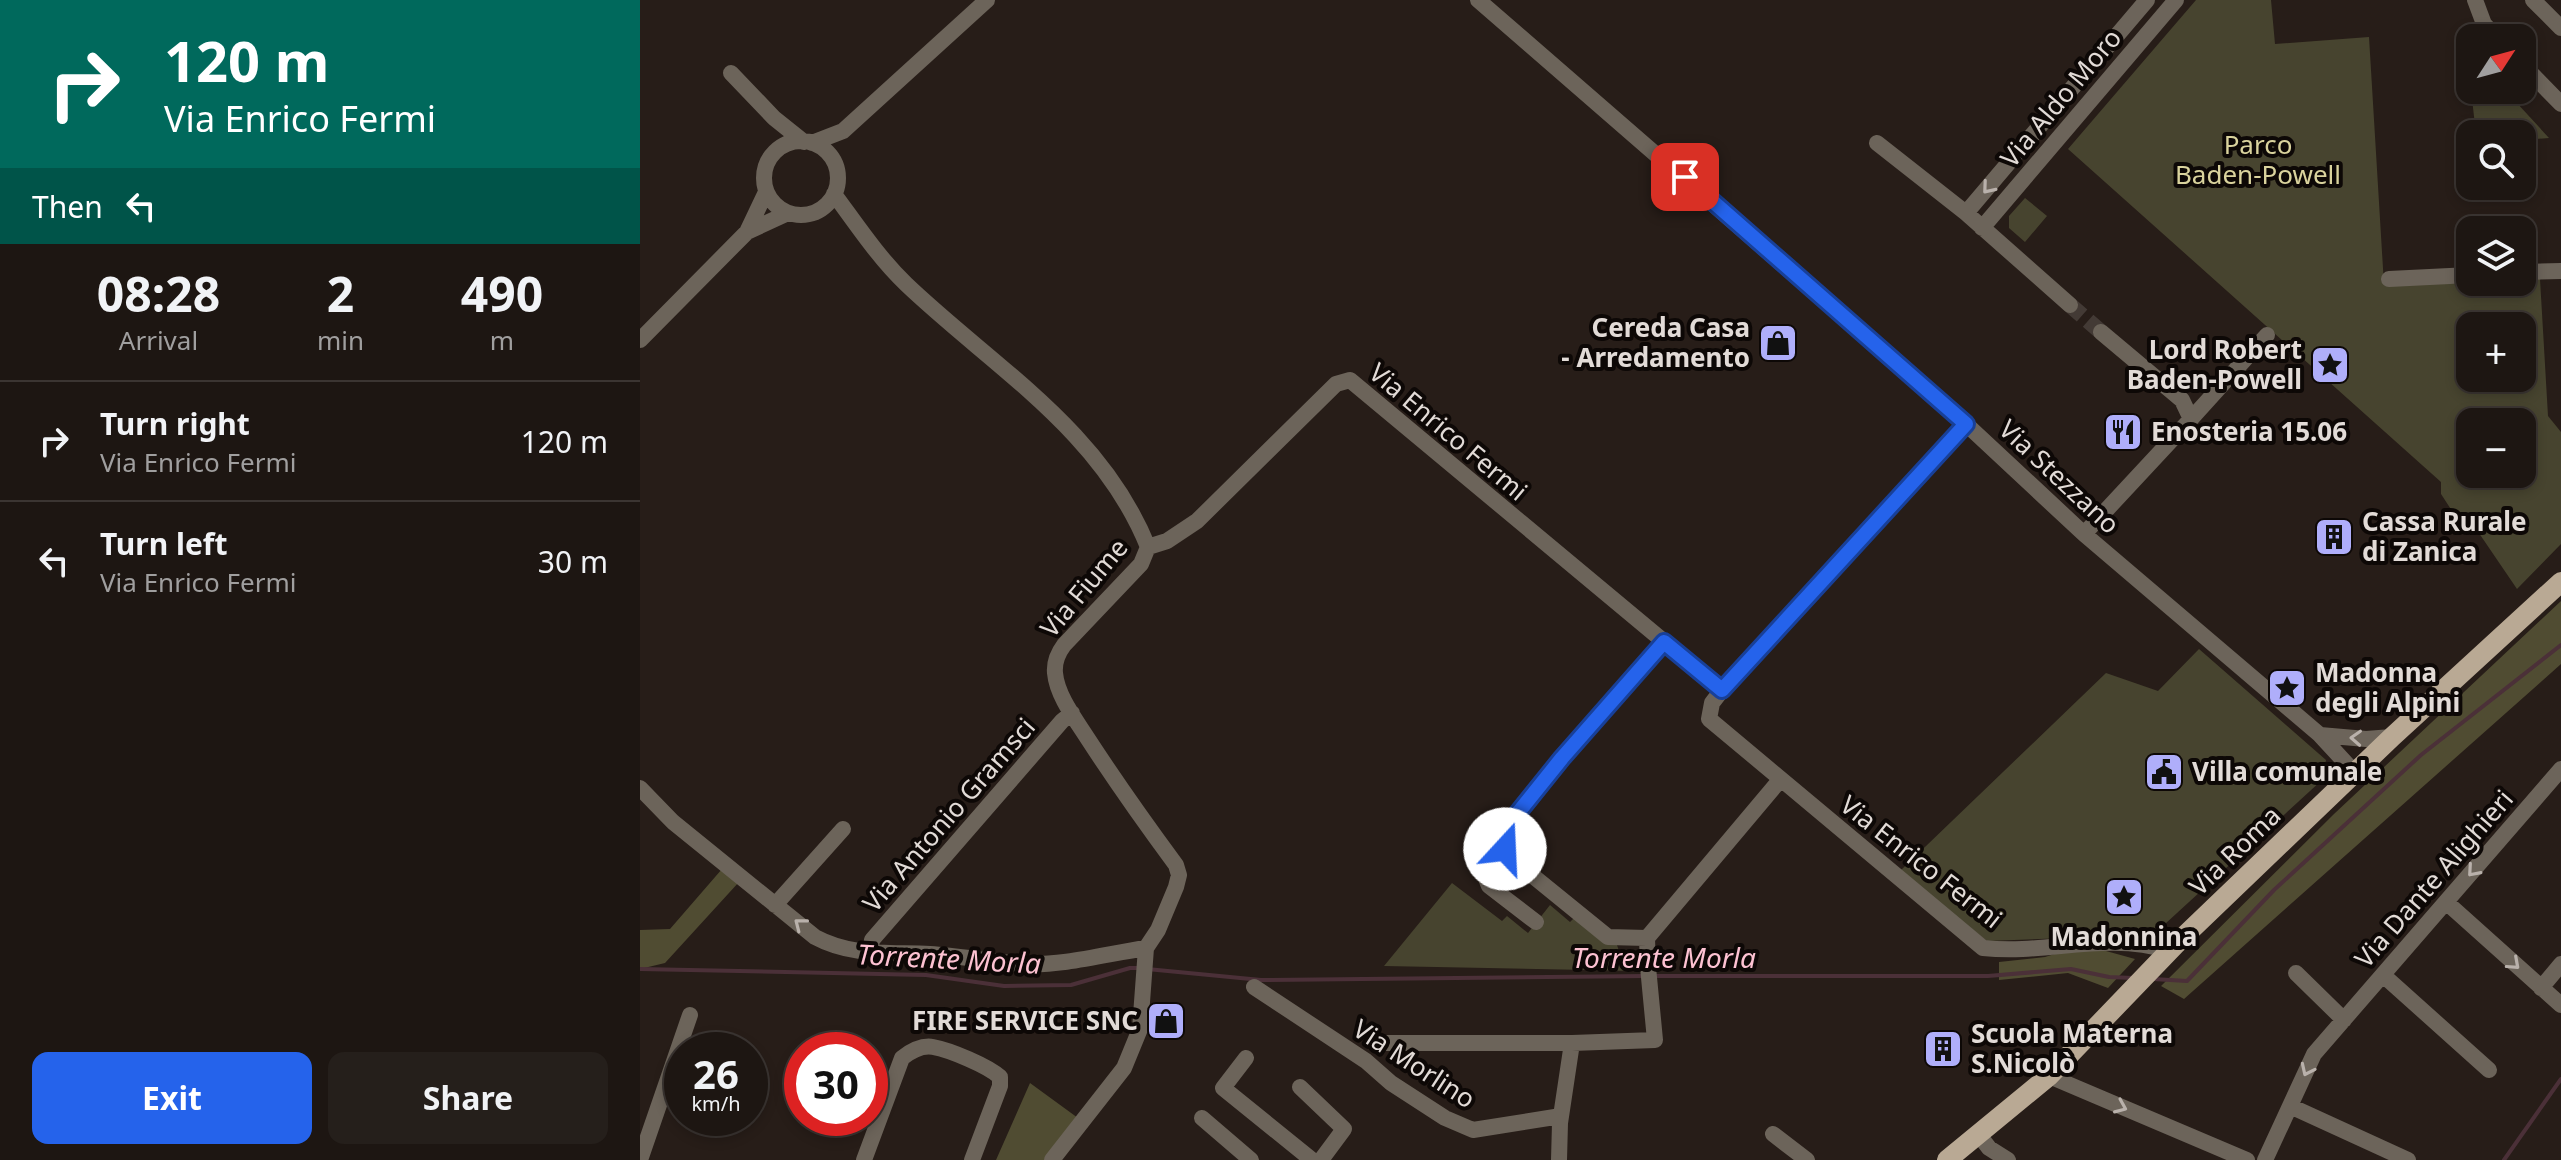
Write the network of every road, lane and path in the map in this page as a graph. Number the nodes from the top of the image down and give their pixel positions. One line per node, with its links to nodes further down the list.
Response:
1 (987, 0): 13 (street)
2 (1478, 0): 35 (street, Via Stezzano)
3 (2147, 0): 21 (street, Via Aldo Moro, one-way to 21)
4 (2176, 0): 23 (street, Via Aldo Moro)
5 (2475, 0): 7 (street)
6 (2533, 0): 8 (street)
7 (2484, 24)
8 (2560, 29)
9 (731, 73): 12 (street)
10 (2536, 78): 11 (street)
11 (2561, 104)
12 (774, 118): 14 (street); 16 (street)
13 (843, 131): 14 (street); 17 (street)
14 (808, 142): 16 (street); 17 (street)
15 (1877, 143): 21 (street)
16 (780, 148): 18 (street)
17 (834, 164): 19 (street)
18 (766, 192): 20 (street); 24 (street)
19 (834, 194): 22 (street); 25 (street, Via Fiume)
20 (788, 213): 22 (street); 24 (street)
21 (1966, 213): 23 (street)
22 (809, 214): 25 (street, Via Fiume)
23 (1982, 228): 30 (street)
24 (747, 232): 33 (street)
25 (862, 235): 37 (street, Via Fiume)
26 (2561, 271): 27 (street)
27 (2536, 272)
28 (2456, 276): 29 (street)
29 (2389, 279)
30 (2070, 305)
31 (2101, 332): 34 (street)
32 (2267, 335): 34 (street)
33 (640, 340)
34 (2191, 419): 36 (street)
35 (1966, 424): 36 (street, Via Stezzano); 40 (street)
36 (2084, 534): 42 (street, Via Stezzano)
37 (1148, 547): 39 (street, Via Enrico Fermi); 41 (street, Via Fiume)
38 (2561, 582): 43 (main road, Via Roma)
39 (1664, 642): 40 (street, Via Enrico Fermi); 49 (street)
40 (1722, 690): 46 (street, Via Enrico Fermi)
41 (1072, 713): 55 (street, Via Fiume); 56 (street, Via Antonio Gramsci)
42 (2320, 735): 43 (street, one-way to 42); 45 (street, Via Stezzano)
43 (2392, 737): 45 (main road, Via Roma)
44 (2561, 769): 50 (street, Via Dante Alighieri, one-way to 50)
45 (2355, 773): 54 (main road, Via Roma)
46 (1780, 780): 53 (street); 54 (street, Via Enrico Fermi)
47 (640, 788): 51 (street)
48 (843, 829): 51 (street)
49 (1505, 829): 52 (street); 53 (street)
50 (2446, 902): 59 (street, Via Dante Alighieri); 61 (street, one-way to 61)
51 (775, 905): 56 (street, one-way to 51)
52 (1536, 922)
53 (1647, 938): 66 (street)
54 (2170, 951): 69 (main road, Via Roma)
55 (1146, 952): 56 (street); 79 (street, Via Fiume)
56 (870, 953)
57 (2561, 964): 61 (street)
58 (2296, 973): 64 (street)
59 (2383, 975): 64 (street, Via Dante Alighieri); 68 (street)
60 (1254, 987): 72 (street, Via Morlino)
61 (2541, 988): 62 (street)
62 (2561, 1005)
63 (690, 1015): 76 (street)
64 (2344, 1020): 71 (street, Via Dante Alighieri, one-way to 71)
65 (1376, 1043): 66 (street)
66 (1572, 1043): 72 (street)
67 (1246, 1058): 81 (street)
68 (2489, 1070)
69 (2049, 1076): 75 (main road, Via Roma); 87 (street, one-way to 87)
70 (1300, 1087): 82 (street)
71 (2290, 1106): 88 (street, Via Dante Alighieri); 89 (street)
72 (1561, 1116): 83 (street)
73 (1202, 1118): 80 (street)
74 (1773, 1134): 84 (street)
75 (1979, 1135): 85 (main road, Via Roma); 86 (street)
76 (640, 1160)
77 (864, 1160): 78 (street)
78 (972, 1160)
79 (1052, 1160)
80 (1251, 1160)
81 (1312, 1160)
82 (1321, 1160)
83 (1559, 1160)
84 (1807, 1160)
85 (1947, 1160)
86 (2008, 1160)
87 (2247, 1160)
88 (2265, 1160)
89 (2408, 1160)

